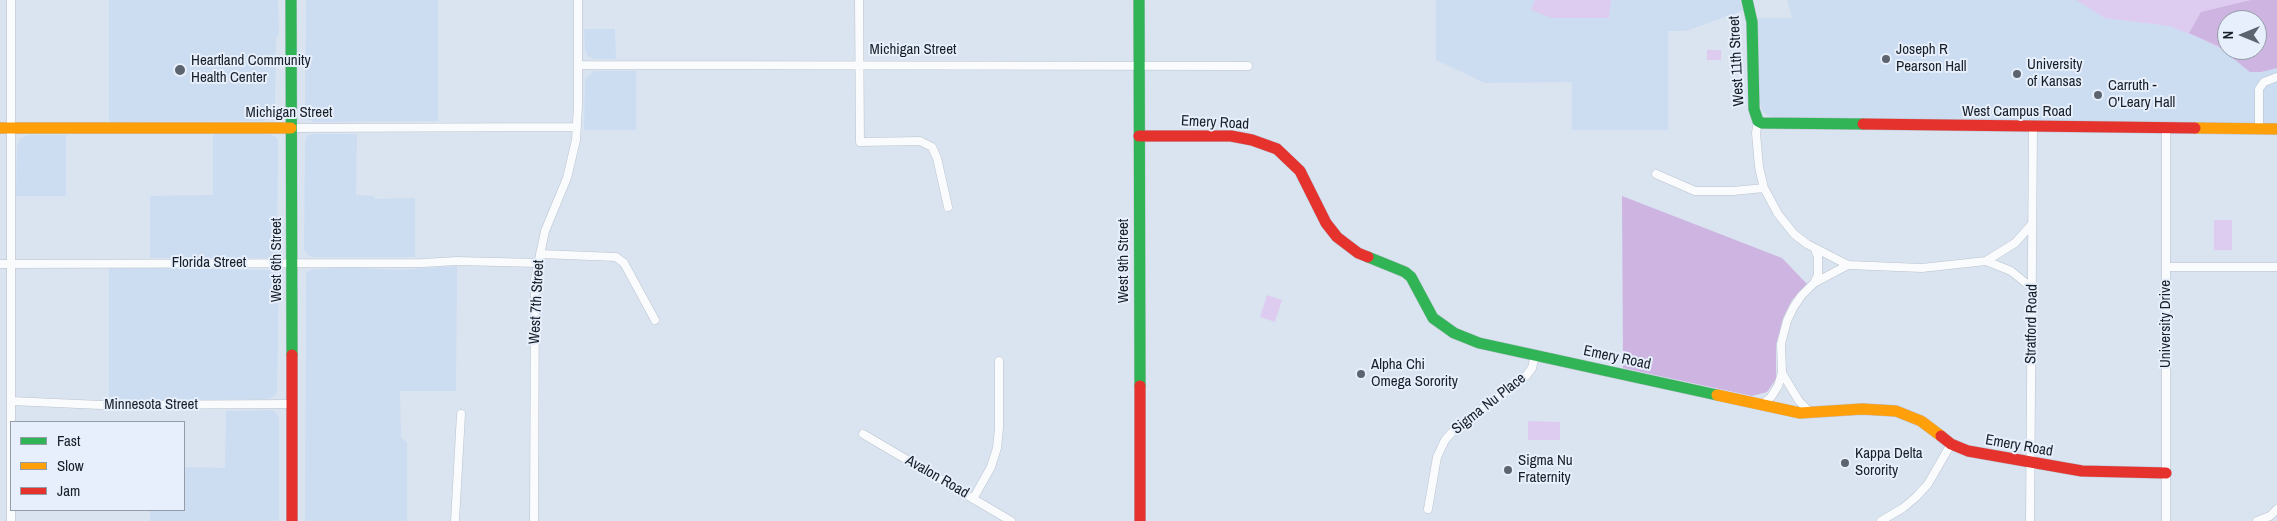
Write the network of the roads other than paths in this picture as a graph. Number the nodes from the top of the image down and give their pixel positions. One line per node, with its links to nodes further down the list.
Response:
1 (11, 0): 15 (street)
2 (291, 0): 16 (main road, West 6th Street)
3 (578, 0): 7 (street, West 7th Street)
4 (858, 0): 8 (street)
5 (1139, 0): 9 (main road, West 9th Street)
6 (1747, 0): 12 (main road, West 11th Street)
7 (578, 65): 8 (street, Michigan Street); 13 (street, West 7th Street)
8 (859, 65): 9 (street, Michigan Street); 23 (street)
9 (1139, 65): 10 (street, Michigan Street); 20 (main road, West 9th Street)
10 (1248, 66)
11 (2277, 77): 18 (street)
12 (1758, 121): 14 (main road, West Campus Road); 22 (street)
13 (577, 126): 16 (street, Michigan Street); 26 (street, West 7th Street)
14 (2033, 127): 17 (main road, West Campus Road); 24 (street, Stratford Road)
15 (5, 128): 16 (main road, Michigan Street); 30 (street)
16 (292, 128): 31 (main road, West 6th Street)
17 (2166, 128): 18 (main road, West Campus Road); 33 (street, University Drive)
18 (2259, 129): 19 (main road, West Campus Road)
19 (2277, 129)
20 (1139, 136): 38 (main road, Emery Road); 59 (main road, West 9th Street)
21 (1656, 174): 22 (street)
22 (1764, 188): 25 (street)
23 (948, 207)
24 (2032, 224): 27 (street); 36 (street, Stratford Road)
25 (1815, 249): 32 (street); 35 (street)
26 (540, 254): 28 (street, West 7th Street); 37 (street)
27 (1986, 261): 32 (street); 36 (street)
28 (538, 263): 31 (street, Florida Street); 57 (street, West 7th Street)
29 (0, 264): 30 (street, Florida Street)
30 (10, 264): 31 (street, Florida Street); 41 (street)
31 (292, 264): 42 (main road, West 6th Street)
32 (1848, 265): 35 (street)
33 (2166, 267): 34 (street); 49 (street, University Drive)
34 (2277, 267)
35 (1814, 283): 40 (street)
36 (2032, 288): 48 (street, Stratford Road)
37 (655, 320)
38 (1535, 355): 43 (main road, Emery Road); 51 (street, Sigma Nu Place)
39 (999, 360): 50 (street)
40 (1782, 373): 43 (street); 44 (street)
41 (10, 401): 42 (street, Minnesota Street); 54 (street)
42 (292, 404): 55 (main road, West 6th Street)
43 (1761, 405): 44 (main road, Emery Road)
44 (1812, 413): 47 (main road, Emery Road)
45 (461, 414): 56 (street)
46 (863, 434): 50 (street, Avalon Road)
47 (1951, 444): 48 (main road, Emery Road); 53 (street)
48 (2030, 463): 49 (main road, Emery Road); 61 (street, Stratford Road)
49 (2166, 473): 62 (street, University Drive)
50 (973, 499): 58 (street, Avalon Road)
51 (1428, 509)
52 (2277, 509): 63 (street)
53 (1892, 518): 60 (street)
54 (10, 521)
55 (292, 521)
56 (456, 521)
57 (534, 521)
58 (1011, 521)
59 (1140, 521)
60 (1881, 521)
61 (2030, 521)
62 (2166, 521)
63 (2257, 521)

